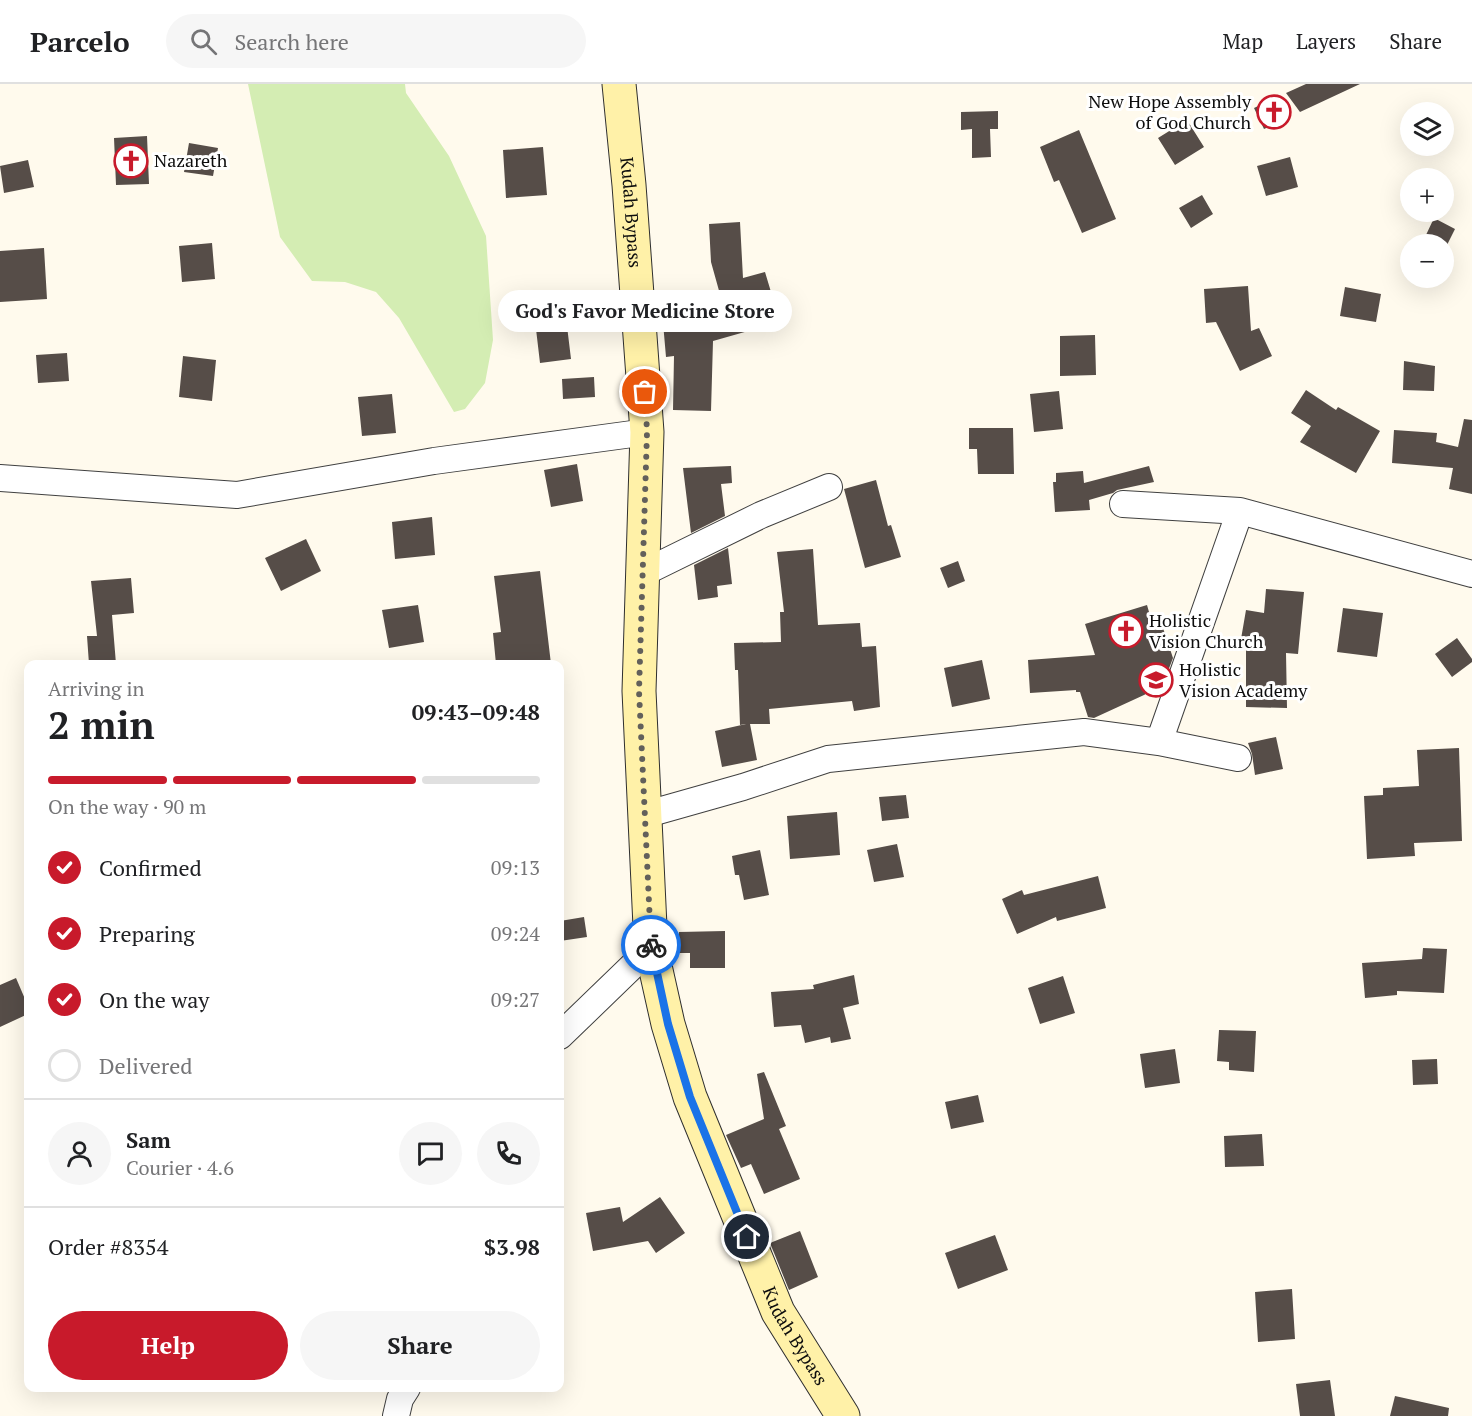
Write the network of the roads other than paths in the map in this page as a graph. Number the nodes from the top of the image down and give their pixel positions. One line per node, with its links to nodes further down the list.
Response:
1 (619, 84): 2 (street, Kudah Bypass)
2 (647, 432): 3 (street); 7 (street, Kudah Bypass)
3 (0, 478)
4 (829, 487): 7 (street)
5 (1123, 504): 6 (street)
6 (1240, 511): 8 (street); 9 (street)
7 (641, 574): 11 (street, Kudah Bypass)
8 (1472, 574)
9 (1159, 742): 10 (street); 11 (street)
10 (1238, 758)
11 (644, 815): 12 (street, Kudah Bypass)
12 (651, 948): 13 (street); 16 (street, Kudah Bypass)
13 (564, 1032)
14 (404, 1392): 15 (street)
15 (396, 1416)
16 (843, 1416)

